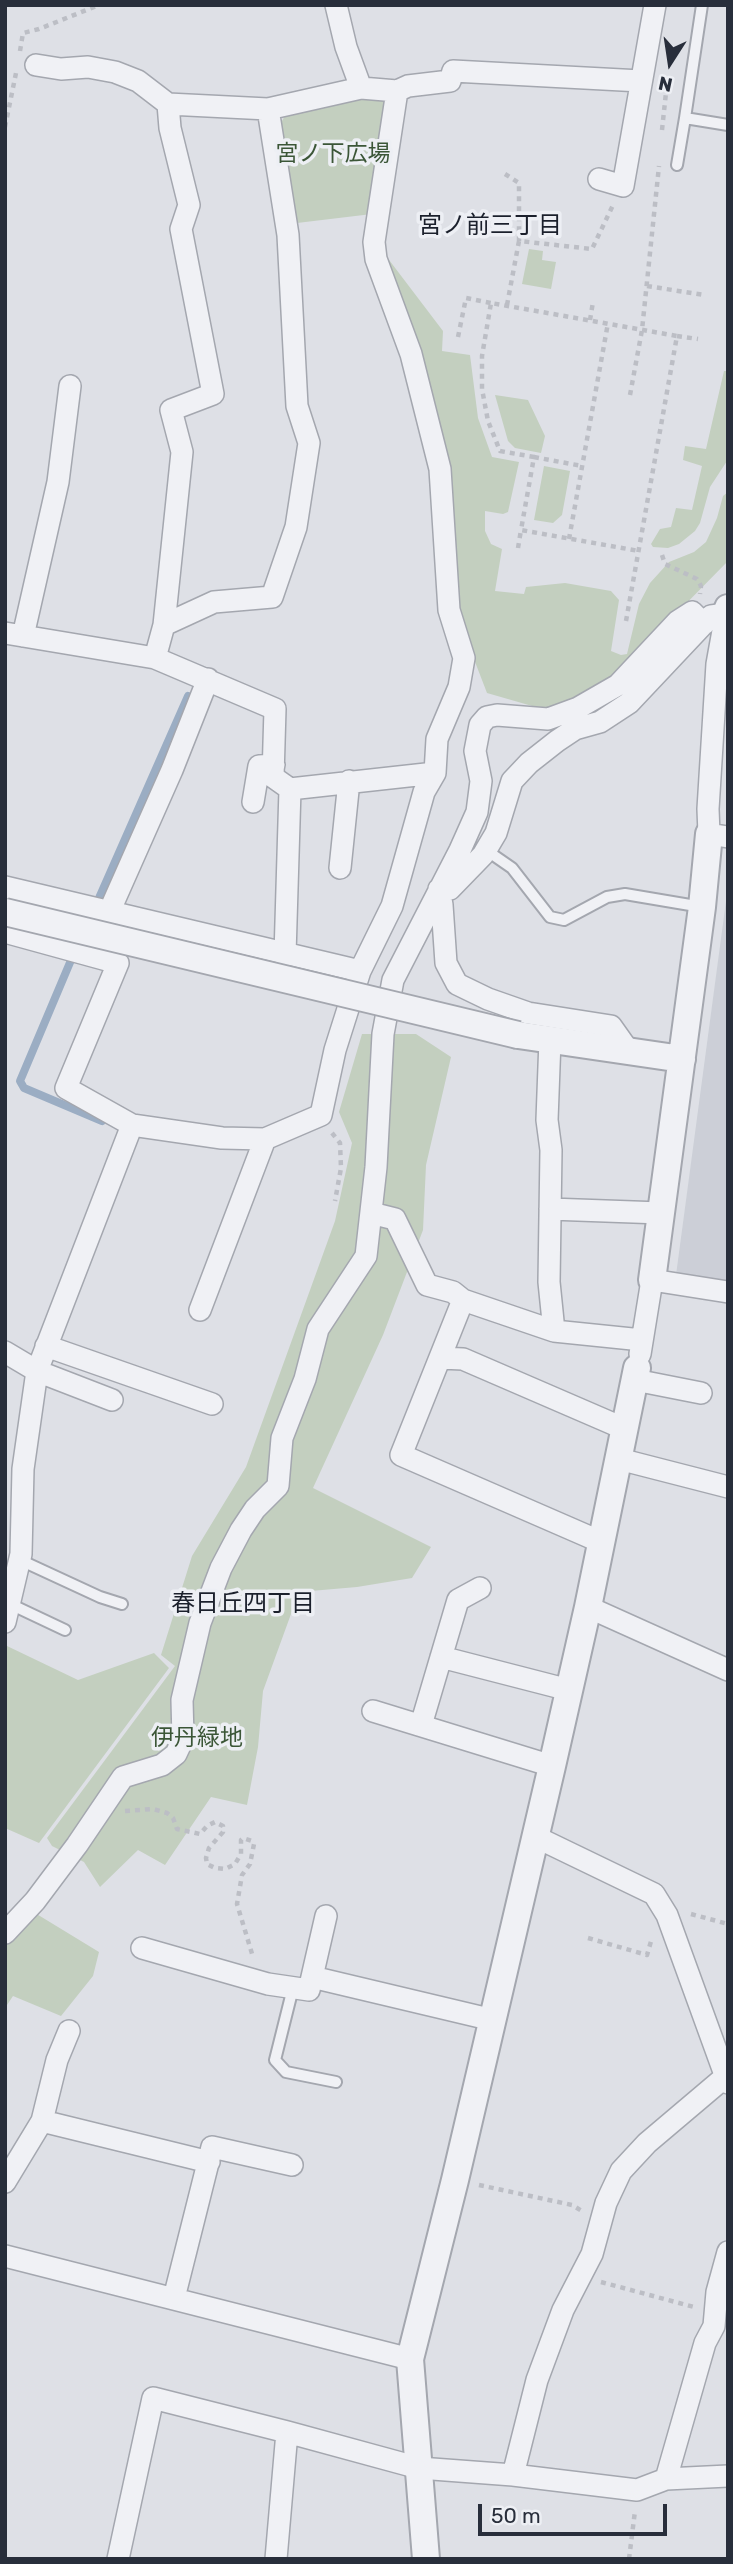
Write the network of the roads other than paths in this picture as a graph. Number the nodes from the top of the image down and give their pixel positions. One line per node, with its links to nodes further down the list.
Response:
1 (336, 5): 6 (street)
2 (655, 5): 5 (street)
3 (702, 5): 10 (lane)
4 (36, 65): 8 (street)
5 (641, 81): 7 (street); 13 (street)
6 (361, 88): 7 (street); 9 (street)
7 (397, 91): 21 (street)
8 (169, 104): 9 (street); 16 (street)
9 (268, 109): 16 (street)
10 (685, 118): 11 (lane); 12 (lane)
11 (728, 125)
12 (677, 165)
13 (599, 179)
14 (69, 386): 17 (street)
15 (719, 615): 25 (street); 26 (street); 29 (street)
16 (164, 625): 18 (street)
17 (14, 634): 18 (street)
18 (155, 658): 19 (street)
19 (208, 679): 20 (street); 31 (street)
20 (274, 765): 23 (street); 24 (street)
21 (435, 773): 22 (street); 35 (street)
22 (349, 781): 23 (street); 27 (street)
23 (290, 789): 34 (street)
24 (253, 802)
25 (718, 836): 30 (street)
26 (486, 850): 29 (street); 30 (lane)
27 (340, 868)
28 (5, 887): 31 (street)
29 (439, 889): 37 (street); 42 (street)
30 (702, 907): 38 (street)
31 (110, 910): 34 (street)
32 (5, 912): 36 (street, bridge)
33 (5, 932): 39 (street)
34 (285, 955): 35 (street)
35 (360, 971): 40 (street)
36 (550, 1040): 37 (street); 41 (street)
37 (628, 1050): 38 (street)
38 (682, 1059): 43 (street)
39 (132, 1125): 40 (street); 50 (street)
40 (265, 1139): 47 (street)
41 (550, 1209): 43 (street); 48 (street)
42 (370, 1213): 46 (street); 76 (street)
43 (661, 1213): 44 (street)
44 (652, 1280): 45 (street); 49 (street)
45 (728, 1292)
46 (463, 1300): 48 (street); 52 (street)
47 (200, 1310)
48 (554, 1331): 49 (street)
49 (642, 1340): 54 (street)
50 (46, 1346): 53 (street); 57 (street)
51 (5, 1352): 53 (street)
52 (440, 1358): 58 (street); 61 (street)
53 (37, 1371): 56 (street); 62 (street)
54 (636, 1374): 55 (street); 58 (street)
55 (702, 1393)
56 (112, 1400)
57 (212, 1404)
58 (625, 1429): 59 (street)
59 (618, 1459): 60 (street); 61 (street)
60 (728, 1487)
61 (601, 1542): 65 (street)
62 (20, 1560): 64 (lane); 66 (street)
63 (480, 1588): 68 (street)
64 (122, 1604)
65 (588, 1607): 69 (street); 70 (street)
66 (7, 1613): 67 (lane)
67 (65, 1630)
68 (441, 1657): 70 (street); 72 (street)
69 (728, 1670)
70 (569, 1690): 73 (street)
71 (373, 1711): 72 (street)
72 (421, 1725): 73 (street)
73 (552, 1766): 74 (street)
74 (536, 1837): 80 (street); 82 (street)
75 (327, 1916): 78 (street)
76 (5, 1933)
77 (142, 1948): 79 (street)
78 (312, 1977): 79 (street); 80 (street)
79 (293, 1988): 83 (lane)
80 (493, 2020): 92 (street)
81 (69, 2031): 84 (street)
82 (725, 2067): 95 (street)
83 (336, 2082)
84 (42, 2121): 85 (street); 87 (street)
85 (209, 2162): 86 (street); 90 (street)
86 (292, 2165)
87 (5, 2182)
88 (728, 2252): 91 (street)
89 (5, 2256): 90 (street)
90 (174, 2298): 92 (street)
91 (719, 2323): 97 (street)
92 (410, 2359): 94 (street)
93 (287, 2432): 94 (street); 98 (street); 99 (street)
94 (419, 2468): 95 (street); 100 (street)
95 (513, 2475): 97 (street)
96 (728, 2476): 97 (street)
97 (666, 2479)
98 (118, 2559)
99 (276, 2559)
100 (426, 2559)

